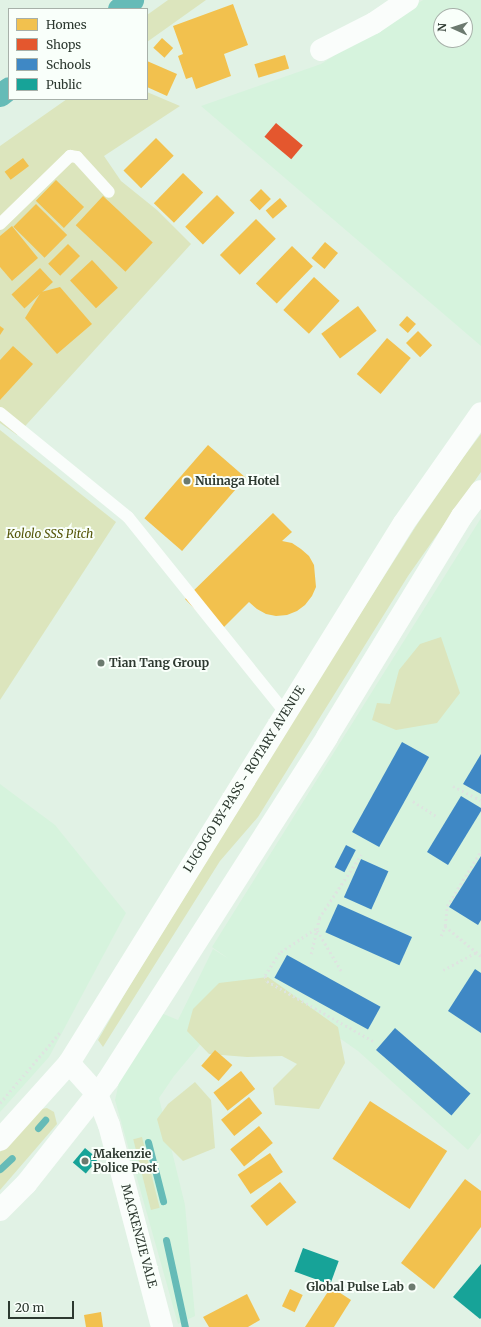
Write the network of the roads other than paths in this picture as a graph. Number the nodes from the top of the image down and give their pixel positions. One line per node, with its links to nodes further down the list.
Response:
1 (408, 0): 2 (main road)
2 (321, 50)
3 (109, 192): 4 (lane)
4 (0, 224)
5 (0, 413): 8 (lane)
6 (481, 413): 8 (main road, LUGOGO BY-PASS - ROTARY AVENUE)
7 (481, 491): 10 (main road)
8 (285, 712): 9 (main road, LUGOGO BY-PASS - ROTARY AVENUE)
9 (69, 1063): 10 (main road, MACKENZIE VALE); 11 (main road, LUGOGO BY-PASS - ROTARY AVENUE)
10 (97, 1094): 12 (main road); 13 (main road, MACKENZIE VALE)
11 (0, 1140)
12 (0, 1210)
13 (162, 1327)

